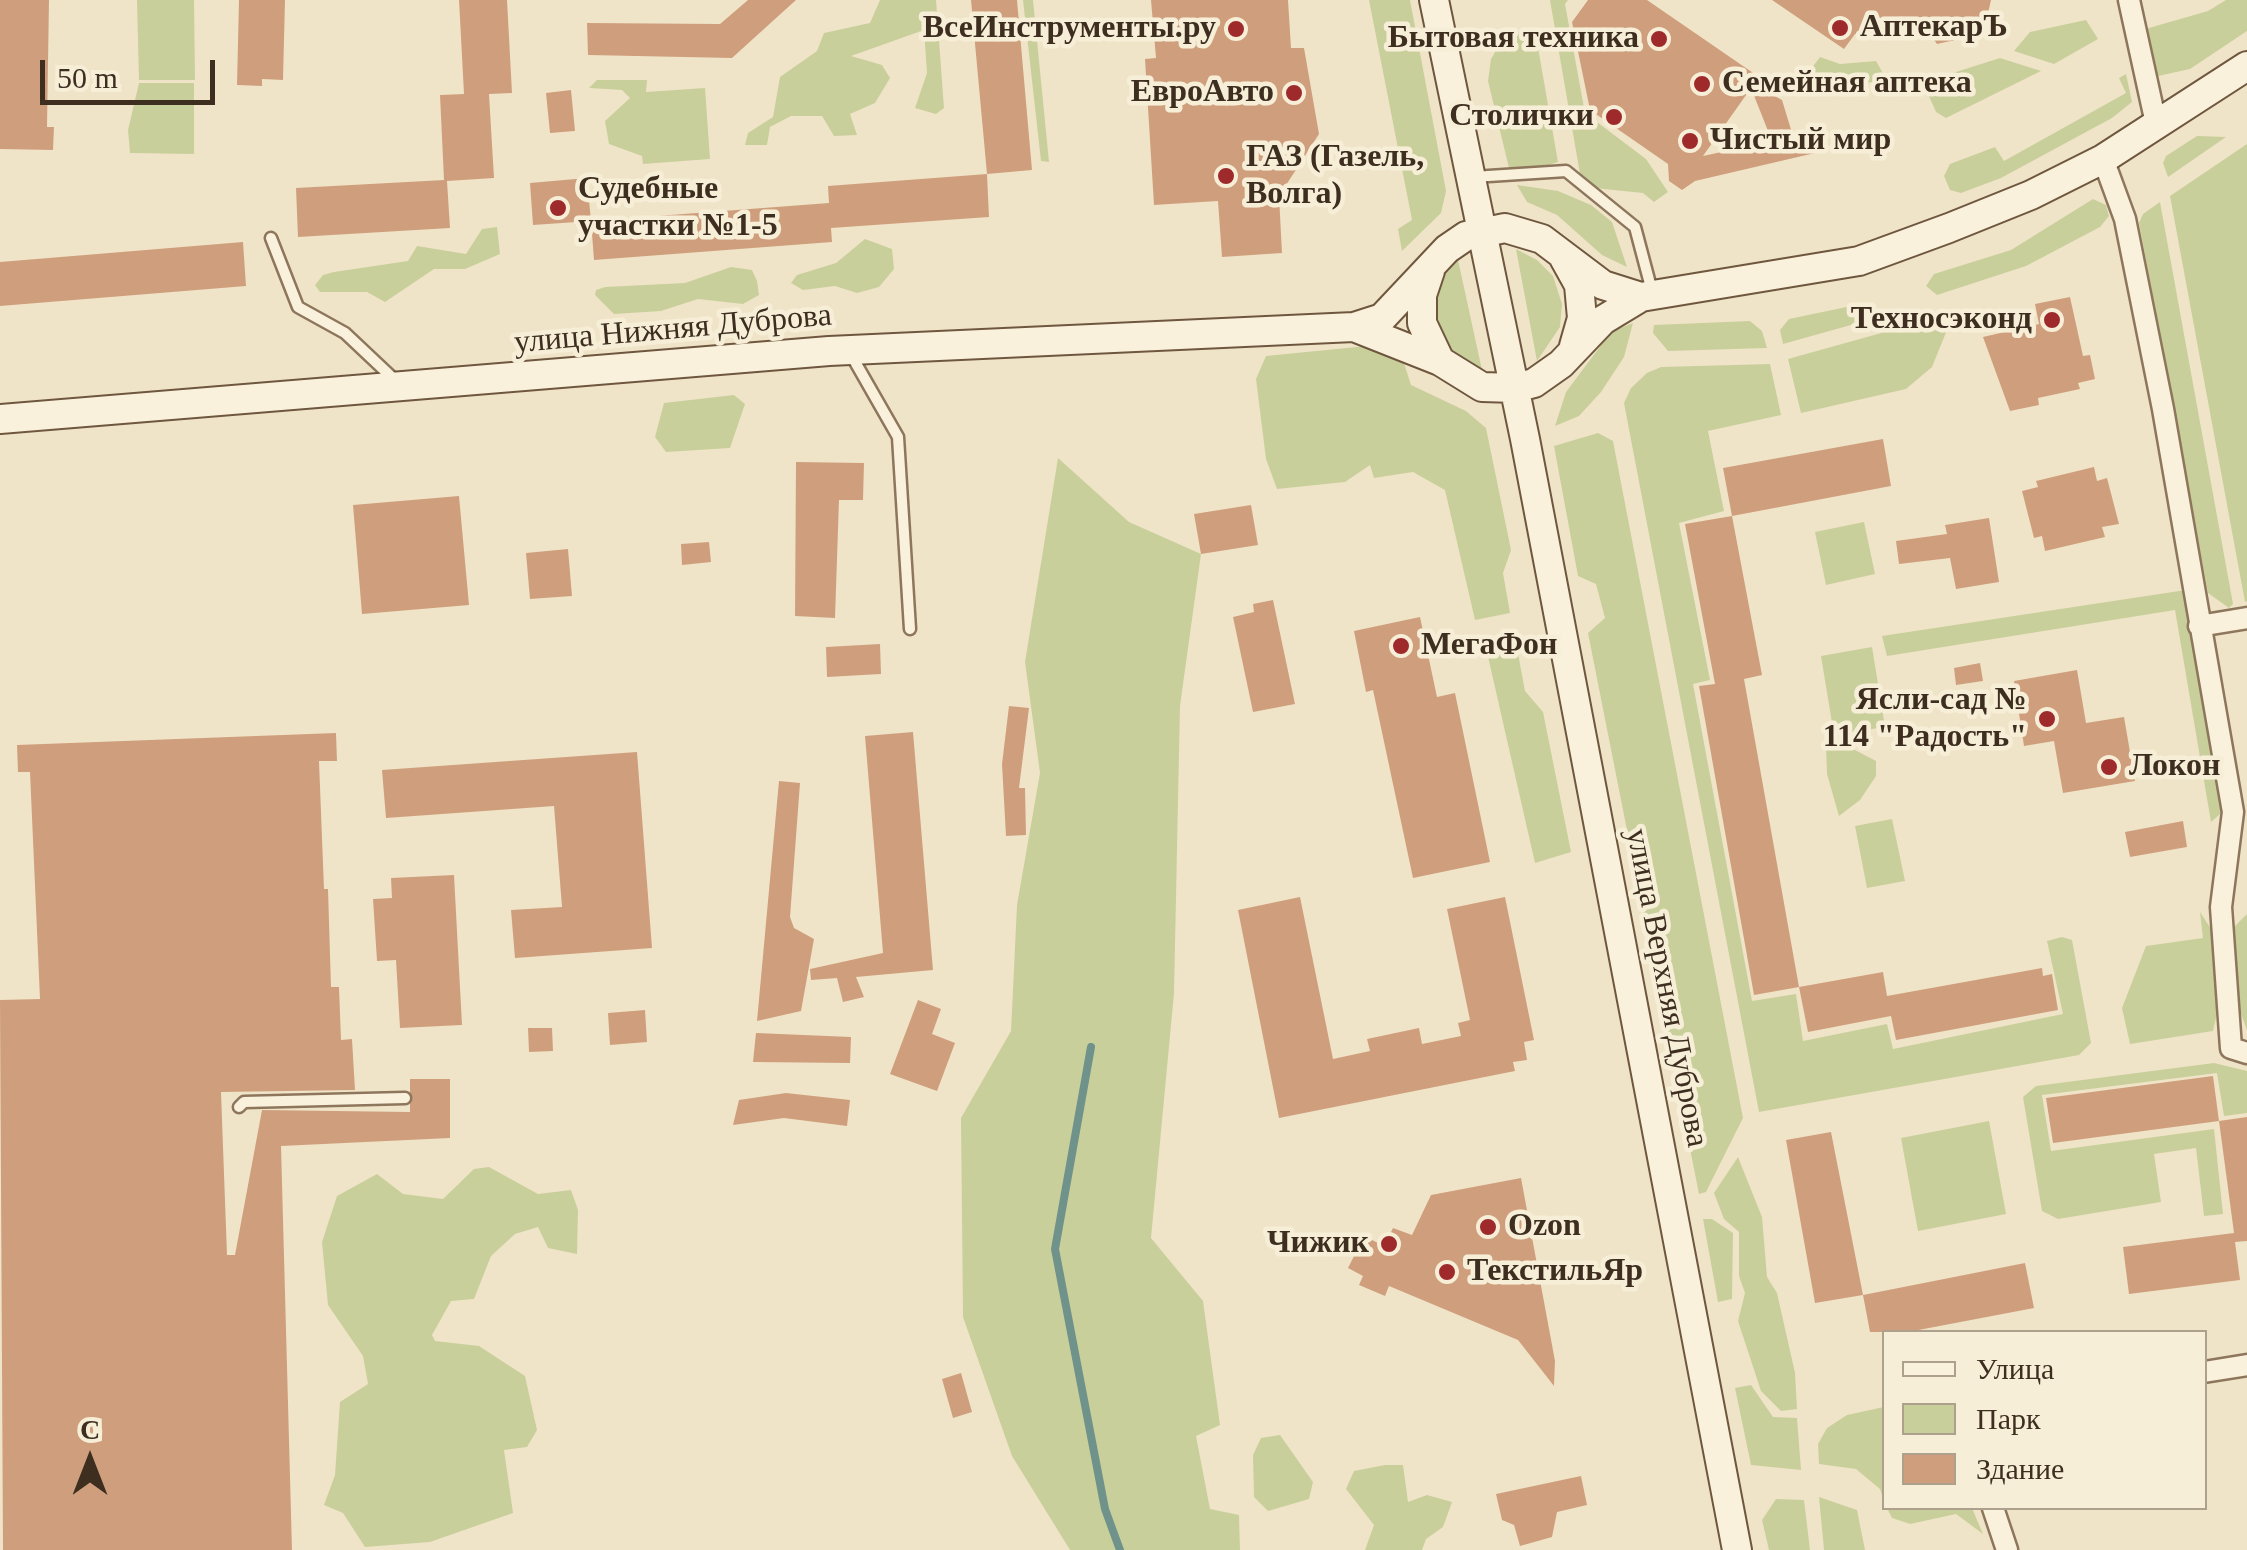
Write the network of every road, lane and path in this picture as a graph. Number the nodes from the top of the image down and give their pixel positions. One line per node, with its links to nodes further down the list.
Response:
1 (1434, 0): 6 (street, улица Верхняя Дуброва)
2 (2129, 0): 4 (street)
3 (2247, 66): 4 (street)
4 (2157, 128): 5 (street)
5 (2103, 159): 11 (street); 22 (street)
6 (1469, 177): 7 (street, улица Верхняя Дуброва); 9 (street); 10 (street, улица Верхняя Дуброва); 11 (lane)
7 (1481, 230): 9 (street); 10 (street, улица Нижняя Дуброва); 18 (street, улица Верхняя Дуброва)
8 (270, 238): 17 (lane)
9 (1551, 246): 11 (street); 14 (street)
10 (1439, 259): 12 (street, улица Нижняя Дуброва); 15 (street, улица Верхняя Дуброва)
11 (1647, 296): 14 (street)
12 (1354, 327): 13 (street, улица Нижняя Дуброва); 15 (street, улица Нижняя Дуброва)
13 (849, 350): 17 (street, улица Нижняя Дуброва); 23 (lane)
14 (1567, 355): 18 (street); 20 (street)
15 (1440, 361): 16 (street, улица Нижняя Дуброва)
16 (1466, 381): 18 (street, улица Нижняя Дуброва); 20 (street)
17 (402, 387): 19 (street, улица Нижняя Дуброва)
18 (1514, 388): 20 (street, улица Верхняя Дуброва)
19 (0, 419)
20 (1525, 439): 30 (street, улица Верхняя Дуброва)
21 (2247, 618): 22 (street)
22 (2199, 626): 24 (street)
23 (910, 629)
24 (2247, 1053)
25 (404, 1098): 26 (lane)
26 (239, 1108)
27 (2247, 1365): 28 (street)
28 (2207, 1372)
29 (1994, 1510): 31 (street)
30 (1737, 1550)
31 (2007, 1550)

